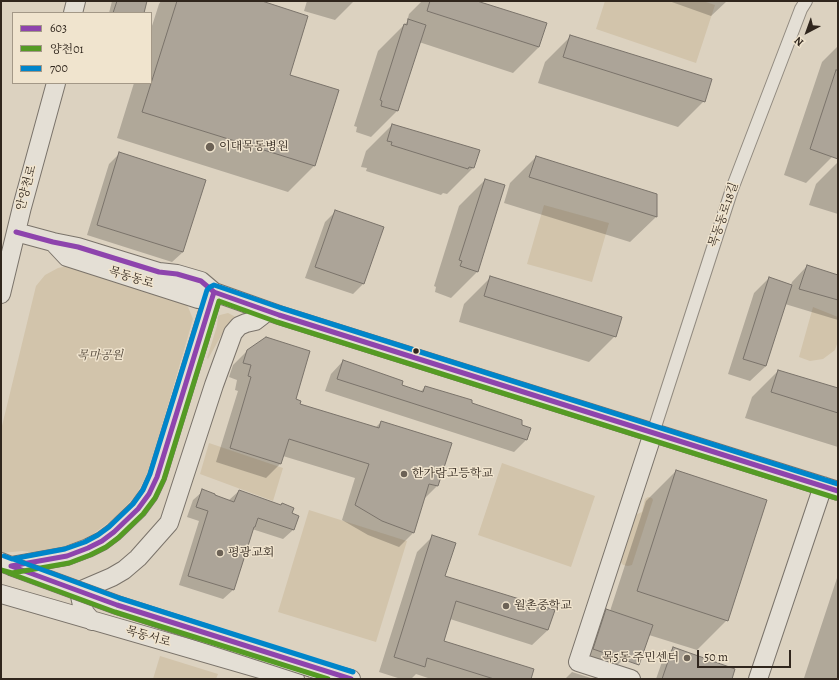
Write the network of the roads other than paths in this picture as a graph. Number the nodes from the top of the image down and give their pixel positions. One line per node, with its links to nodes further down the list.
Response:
1 (76, 1): 3 (main road)
2 (806, 1): 9 (street, 목동동로18길)
3 (73, 12)
4 (56, 84): 5 (main road, 안양천로)
5 (16, 232): 6 (main road, 목동동로); 7 (main road, 안양천로)
6 (214, 292): 8 (main road, 목동동로); 11 (main road)
7 (1, 294)
8 (268, 311): 9 (main road, 목동동로); 13 (main road)
9 (653, 433): 10 (main road, 목동동로); 16 (main road)
10 (830, 488): 17 (main road)
11 (6, 564): 15 (main road, 목동서로, bridge)
12 (1, 594): 13 (main road, 목동서로)
13 (92, 621): 14 (main road, 목동서로)
14 (295, 679)
15 (351, 679)
16 (632, 679)
17 (758, 679)

